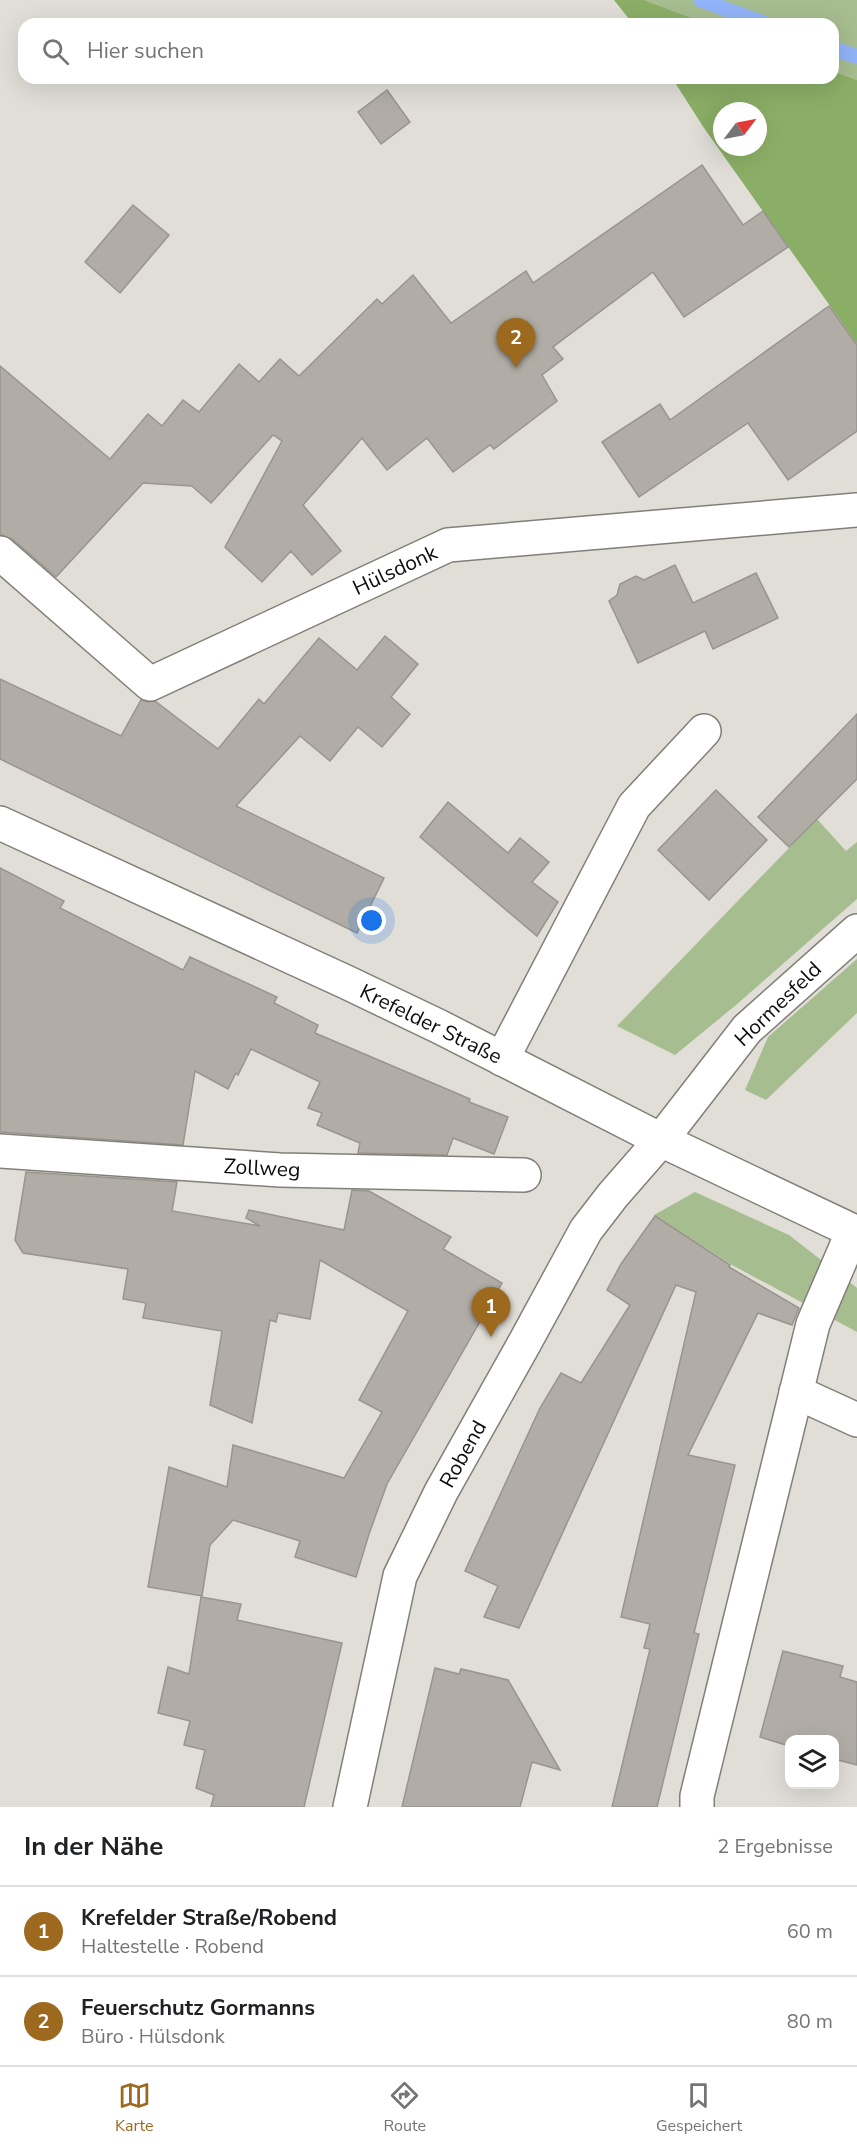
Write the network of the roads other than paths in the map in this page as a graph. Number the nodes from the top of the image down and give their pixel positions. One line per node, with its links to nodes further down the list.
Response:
1 (857, 510): 2 (street, Hülsdonk)
2 (0, 553)
3 (704, 731): 6 (street)
4 (0, 823): 6 (street, Krefelder Straße)
5 (857, 931): 7 (street, Hormesfeld)
6 (502, 1059): 7 (street, Krefelder Straße)
7 (661, 1140): 10 (street, Krefelder Straße); 13 (street, Robend)
8 (0, 1151): 9 (street, Zollweg)
9 (524, 1175)
10 (855, 1232): 11 (street)
11 (796, 1392): 12 (street); 14 (street)
12 (857, 1420)
13 (350, 1807)
14 (697, 1807)

